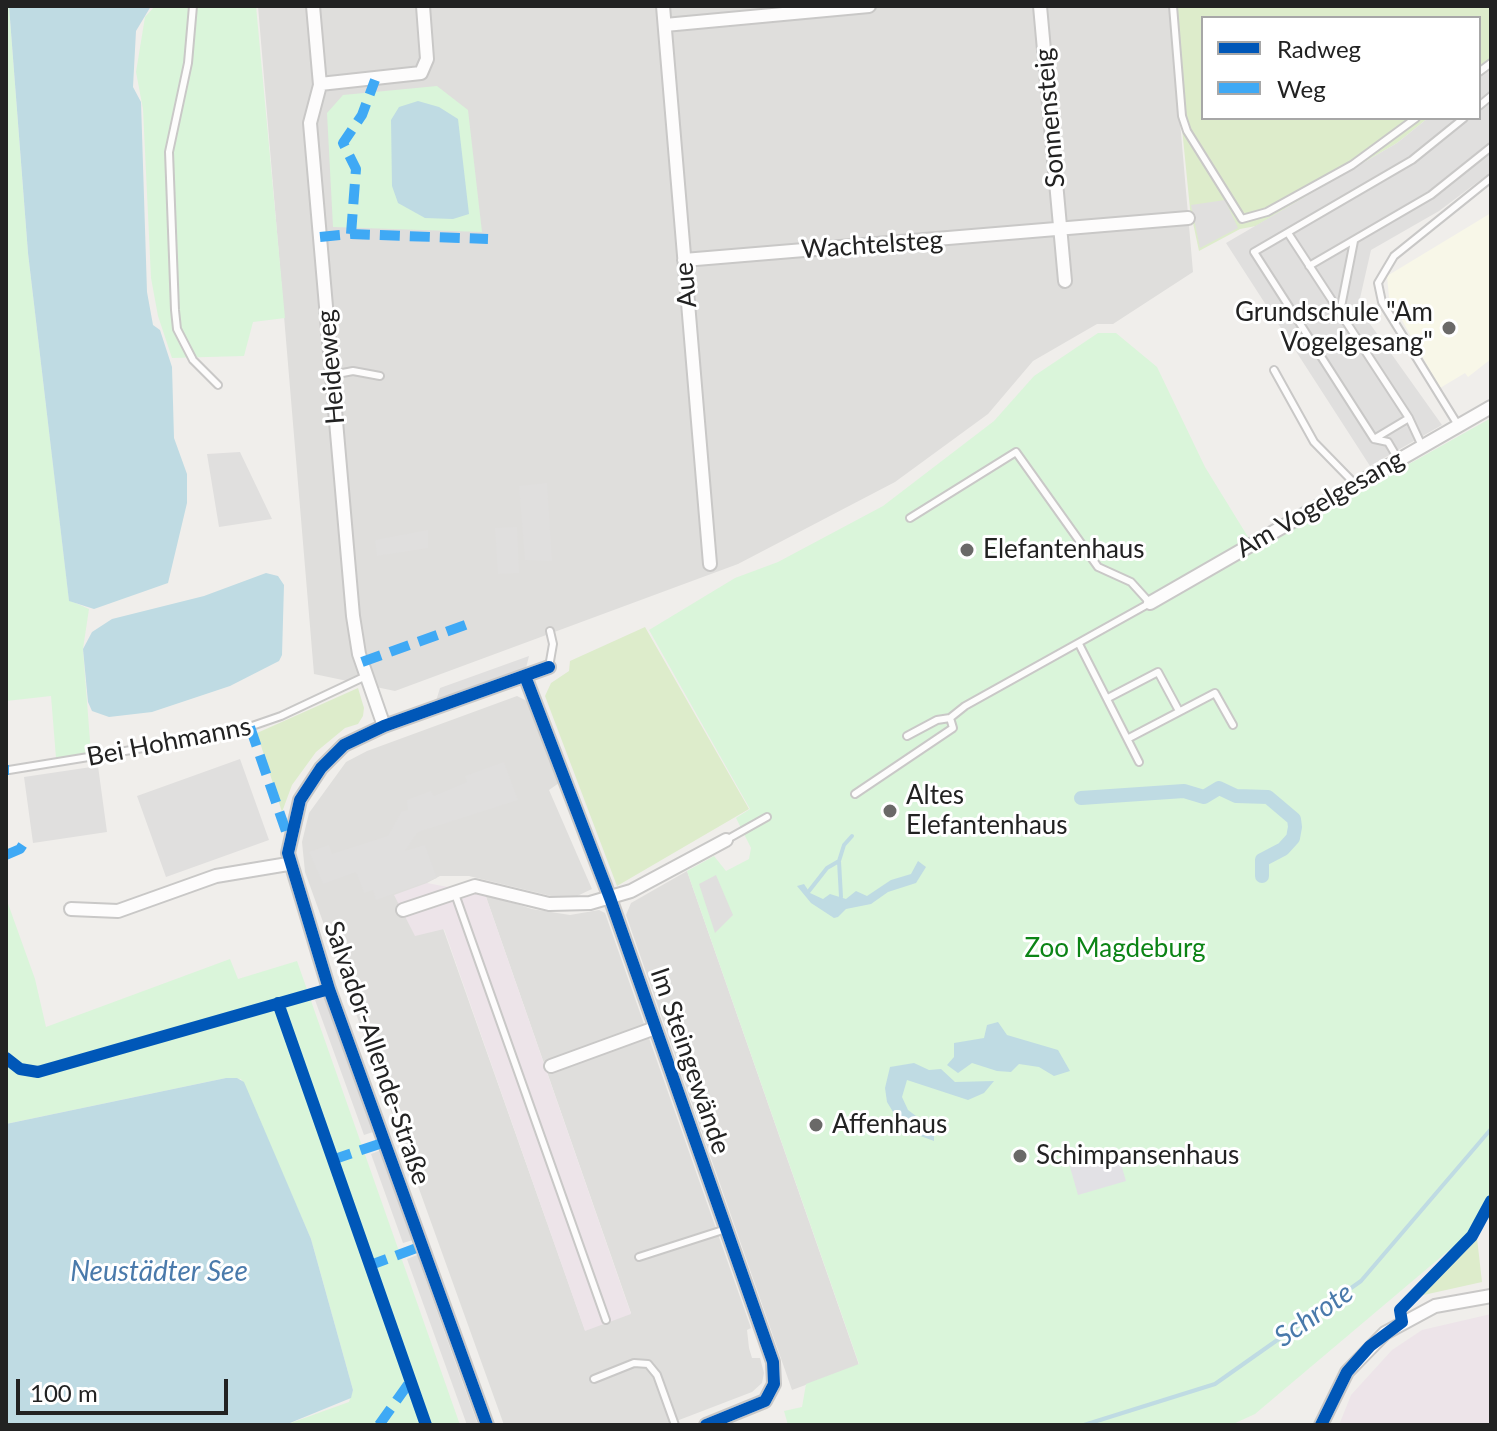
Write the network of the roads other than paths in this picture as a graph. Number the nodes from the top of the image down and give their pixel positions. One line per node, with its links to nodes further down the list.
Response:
1 (193, 6): 25 (lane)
2 (313, 6): 9 (street, Heideweg)
3 (423, 6): 9 (street)
4 (663, 6): 8 (street, Aue)
5 (869, 6): 8 (street)
6 (1040, 6): 15 (street, Sonnensteig)
7 (1173, 6): 10 (lane)
8 (665, 25): 18 (street, Aue)
9 (320, 84): 23 (street, Heideweg)
10 (1413, 120)
11 (1462, 120): 16 (lane)
12 (1491, 147): 17 (lane)
13 (1491, 178): 28 (lane)
14 (1188, 218): 15 (street)
15 (1060, 231): 18 (street, Wachtelsteg); 20 (street, Sonnensteig)
16 (1288, 233): 19 (lane); 29 (lane)
17 (1354, 241): 19 (lane); 21 (lane)
18 (684, 260): 34 (street, Aue)
19 (1309, 266): 21 (lane)
20 (1065, 281)
21 (1340, 312): 27 (lane)
22 (1274, 370): 32 (lane)
23 (332, 375): 24 (lane); 39 (street, Heideweg)
24 (380, 376)
25 (218, 385)
26 (1491, 407): 28 (street, Am Vogelgesang)
27 (1409, 418): 29 (lane); 30 (lane)
28 (1458, 426): 30 (street, Am Vogelgesang)
29 (1374, 439): 31 (lane)
30 (1422, 446): 31 (street, Am Vogelgesang)
31 (1398, 459): 32 (street, Am Vogelgesang)
32 (1355, 484): 35 (street, Am Vogelgesang)
33 (910, 518): 35 (lane)
34 (710, 564)
35 (1150, 603): 37 (lane)
36 (550, 631): 38 (lane)
37 (1079, 644): 41 (lane); 43 (lane)
38 (549, 667): 40 (street)
39 (366, 676): 45 (street, Heideweg); 49 (lane, Bei Hohmanns)
40 (525, 676): 45 (street); 55 (street, Im Steingewände)
41 (1108, 698): 42 (lane); 47 (lane)
42 (1179, 711): 44 (lane); 47 (lane)
43 (950, 718): 46 (lane); 50 (lane)
44 (1233, 725)
45 (384, 726): 53 (street, Salvador-Allende-Straße)
46 (907, 736)
47 (1129, 738): 48 (lane)
48 (1139, 762)
49 (9, 770)
50 (855, 794)
51 (767, 817): 52 (lane)
52 (726, 840): 55 (street)
53 (288, 864): 56 (street); 65 (street, Salvador-Allende-Straße)
54 (454, 891): 55 (street); 57 (street); 63 (lane)
55 (610, 898): 58 (street, Im Steingewände)
56 (71, 909)
57 (403, 910)
58 (655, 1028): 59 (street, Im Steingewände); 60 (street, Im Steingewände)
59 (551, 1066)
60 (726, 1229): 61 (lane); 67 (street, Im Steingewände)
61 (639, 1257)
62 (1491, 1296): 68 (street)
63 (606, 1320)
64 (594, 1379): 66 (lane)
65 (487, 1425)
66 (675, 1425)
67 (706, 1425)
68 (1321, 1425)

